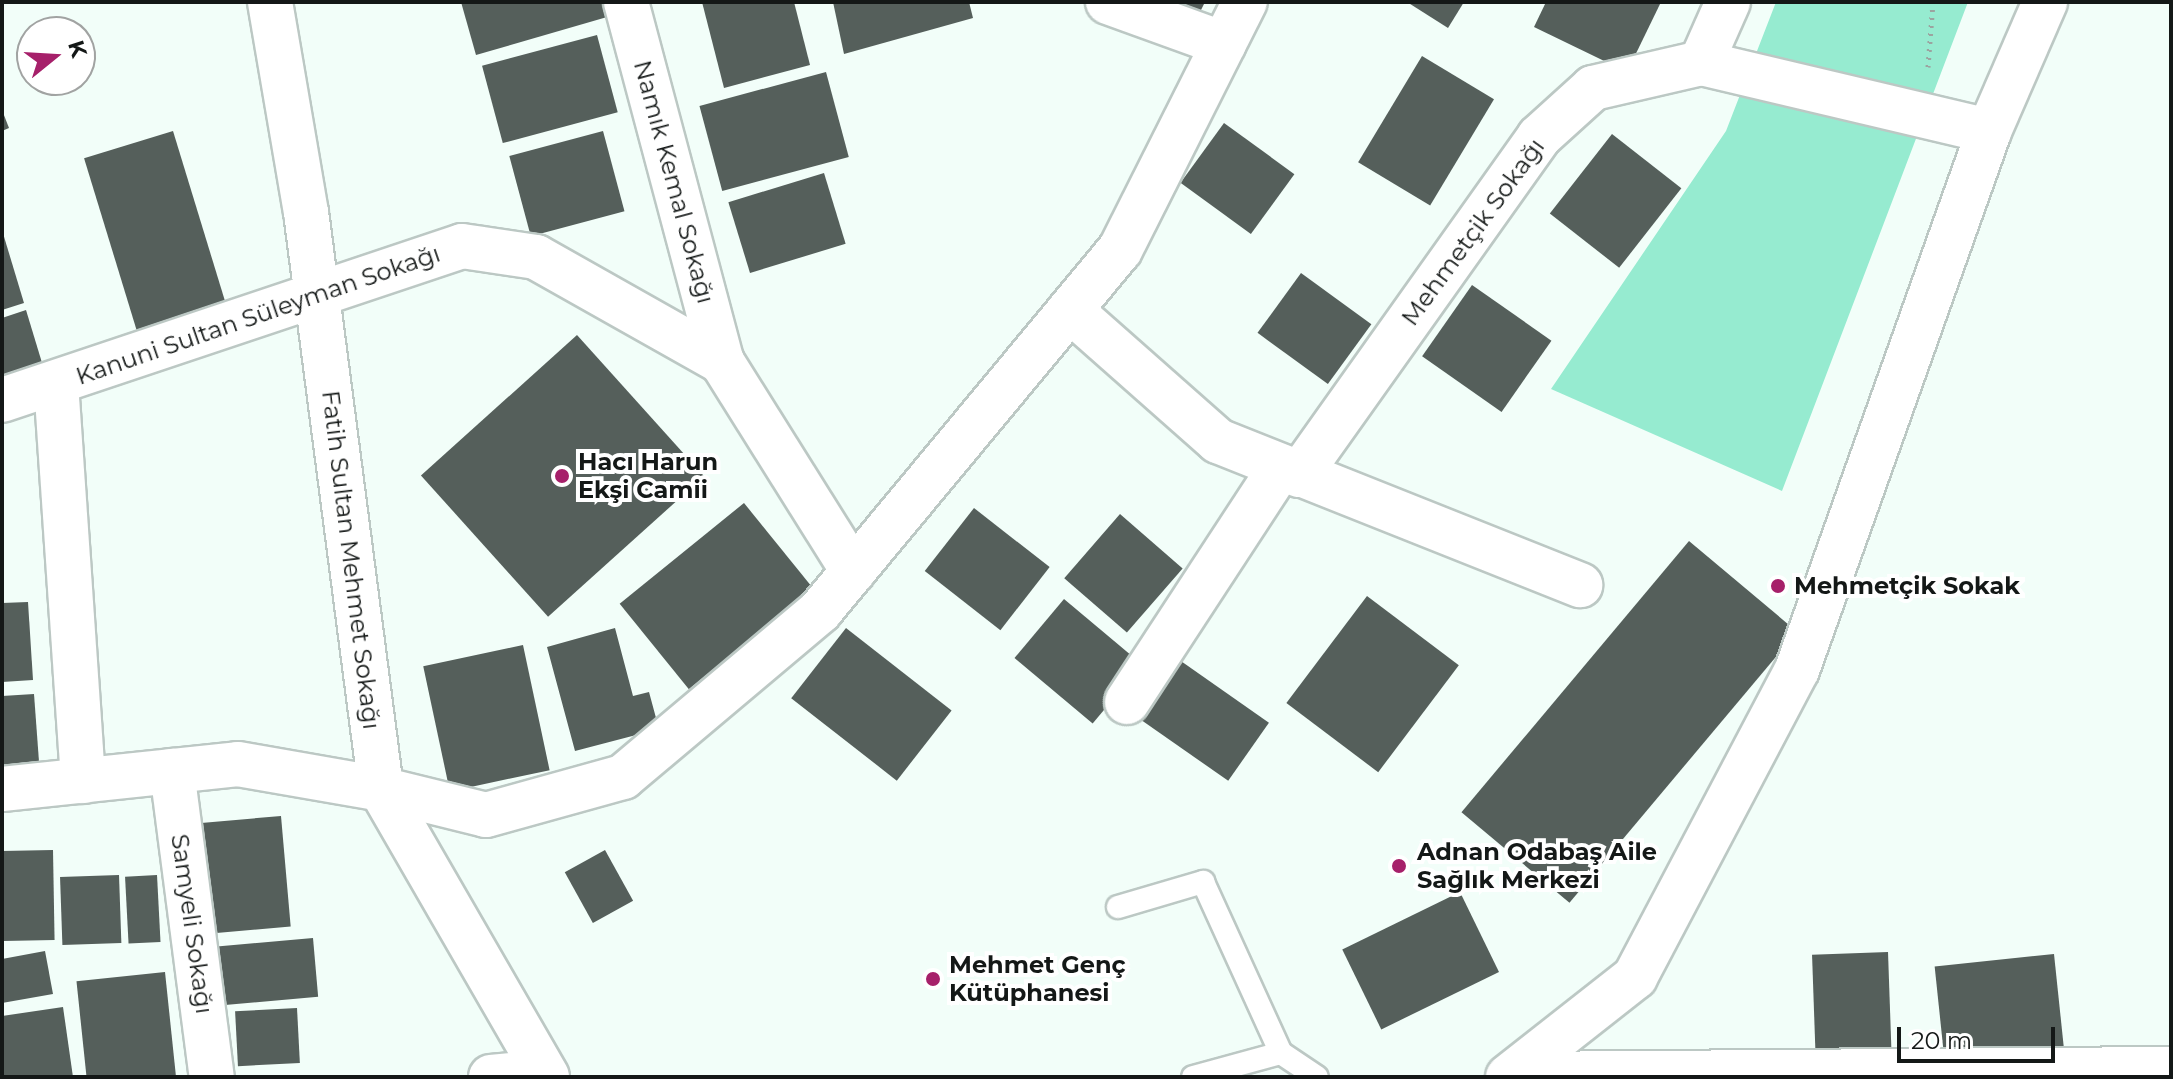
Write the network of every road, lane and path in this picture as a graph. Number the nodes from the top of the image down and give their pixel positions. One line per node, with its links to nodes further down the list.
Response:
1 (270, 2): 12 (street, Fatih Sultan Mehmet Sokağı)
2 (626, 2): 14 (street, Namık Kemal Sokağı)
3 (1108, 2): 8 (street)
4 (1245, 2): 8 (street)
5 (1728, 2): 9 (street)
6 (1933, 2): 10 (path)
7 (2045, 2): 11 (street)
8 (1224, 44): 13 (street)
9 (1701, 63): 10 (street); 17 (street, Mehmetçik Sokağı)
10 (1924, 116): 11 (street)
11 (1989, 131): 30 (street)
12 (317, 298): 14 (street, Kanuni Sultan Süleyman Sokağı); 15 (street, Kanuni Sultan Süleyman Sokağı); 24 (street, Fatih Sultan Mehmet Sokağı)
13 (1070, 310): 17 (street); 18 (street)
14 (722, 362): 18 (street, Kanuni Sultan Süleyman Sokağı)
15 (56, 383): 16 (street, Kanuni Sultan Süleyman Sokağı); 22 (street)
16 (2, 400)
17 (1290, 471): 19 (street); 20 (street, Mehmetçik Sokağı)
18 (853, 571): 24 (street)
19 (1580, 585)
20 (1127, 702)
21 (172, 771): 22 (street); 24 (street); 31 (street, Samyeli Sokağı)
22 (83, 781): 23 (street)
23 (2, 789)
24 (381, 789): 29 (street, Fatih Sultan Mehmet Sokağı)
25 (1118, 907): 26 (lane)
26 (1281, 1053): 33 (lane); 34 (lane)
27 (2171, 1069): 28 (street)
28 (1597, 1074): 30 (street)
29 (546, 1075): 32 (street)
30 (1512, 1076)
31 (212, 1077)
32 (491, 1077)
33 (1193, 1077)
34 (1317, 1077)

